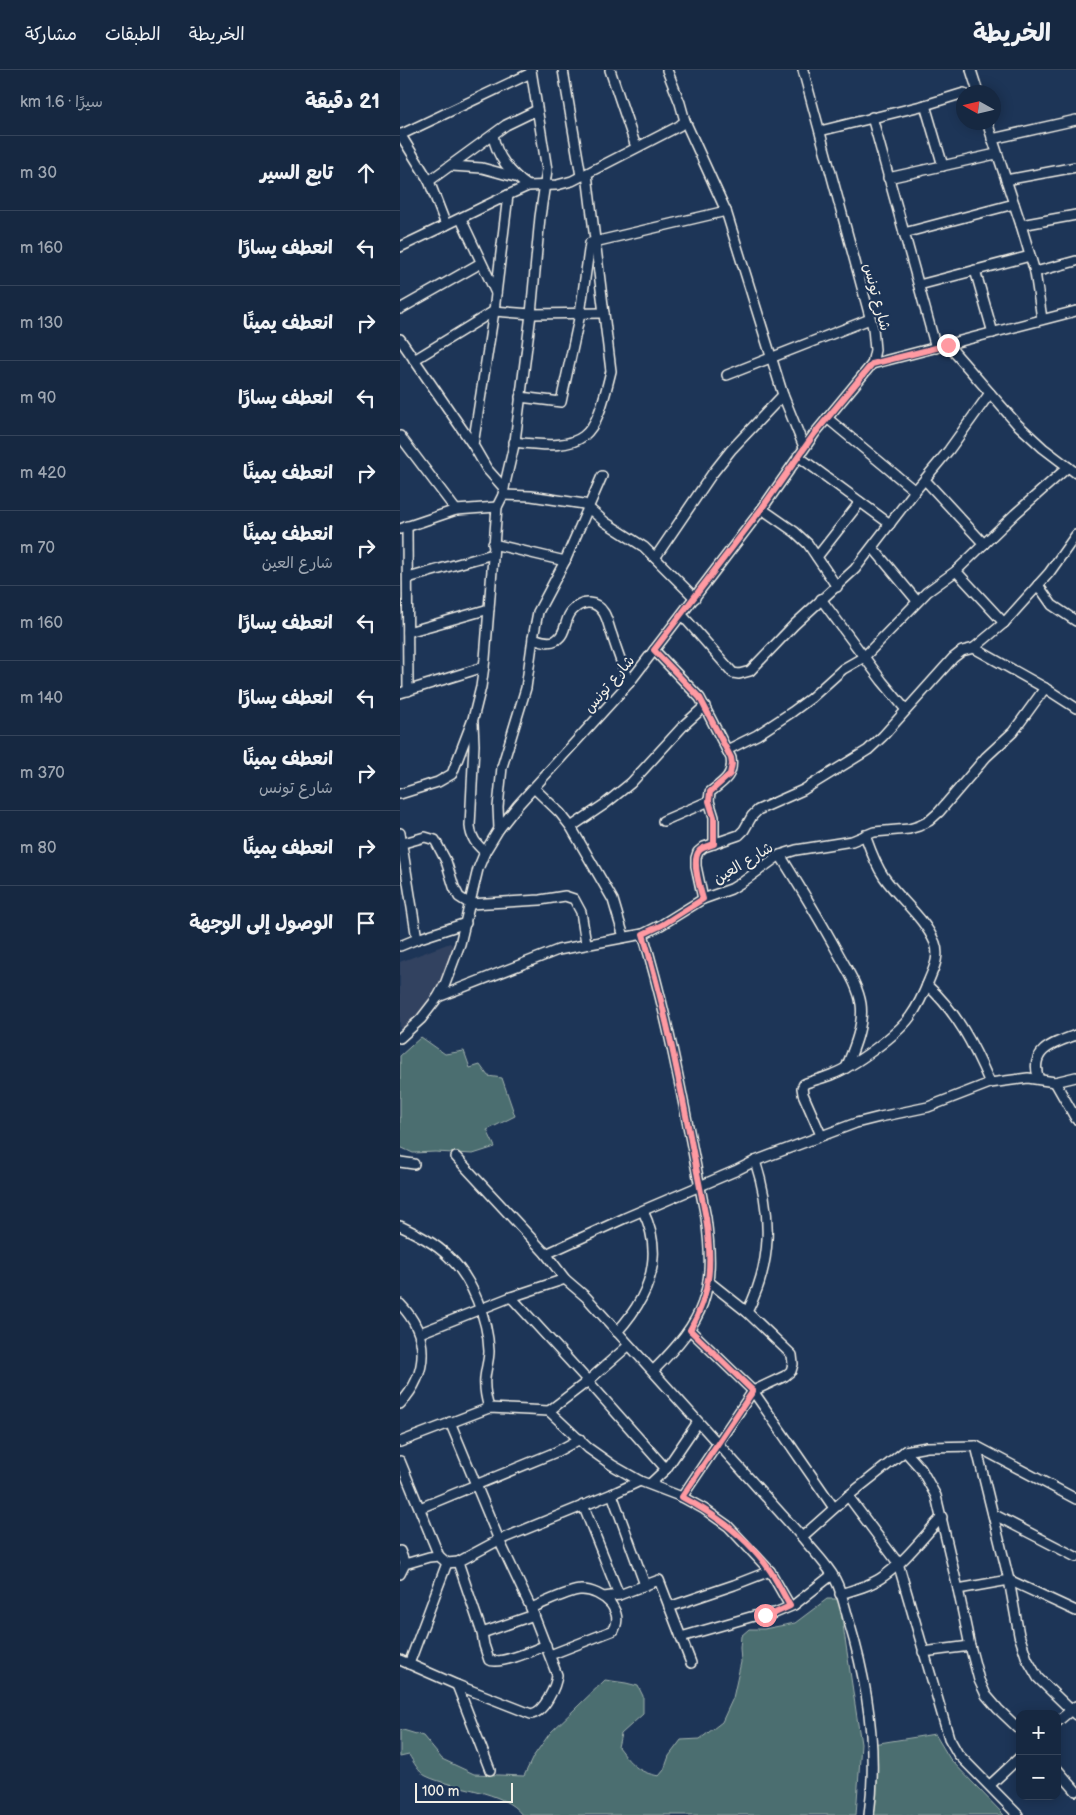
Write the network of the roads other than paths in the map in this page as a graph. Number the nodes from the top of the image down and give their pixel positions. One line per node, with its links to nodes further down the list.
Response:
1 (564, 70): 24 (street)
2 (610, 70): 19 (street)
3 (666, 70): 13 (street)
4 (803, 70): 15 (street, شارع تونس)
5 (971, 70): 7 (street)
6 (531, 71): 10 (street); 16 (street)
7 (976, 85)
8 (956, 95): 9 (street)
9 (925, 105): 11 (street); 22 (street)
10 (537, 110): 17 (street); 29 (street)
11 (872, 117): 15 (street); 26 (street)
12 (1076, 120): 18 (street)
13 (685, 121): 19 (street); 33 (street)
14 (989, 130): 18 (street)
15 (820, 131): 54 (street, شارع تونس)
16 (400, 135): 28 (street)
17 (493, 135): 21 (street); 25 (street)
18 (992, 139): 20 (street)
19 (636, 147): 24 (street)
20 (996, 154): 22 (street); 27 (street)
21 (452, 166): 25 (street); 28 (street)
22 (943, 166): 26 (street)
23 (1076, 167): 27 (street)
24 (584, 175): 29 (street); 39 (street)
25 (515, 176): 30 (street)
26 (888, 178): 38 (street)
27 (1006, 180): 32 (street)
28 (429, 181): 36 (street)
29 (545, 184): 30 (street); 51 (street)
30 (528, 186): 31 (street)
31 (508, 195): 35 (street); 47 (street)
32 (1014, 204): 37 (street); 38 (street)
33 (726, 210): 39 (street); 60 (street)
34 (1076, 215): 37 (street)
35 (461, 219): 36 (street); 43 (street)
36 (446, 225): 40 (street)
37 (1021, 225): 41 (street)
38 (904, 233): 46 (street)
39 (595, 242): 52 (street); 53 (street)
40 (401, 245)
41 (1030, 256): 44 (street); 45 (street)
42 (1076, 261): 45 (street)
43 (481, 263): 47 (street); 48 (street)
44 (975, 270): 46 (street); 56 (street)
45 (1035, 272): 55 (street)
46 (919, 285): 59 (street)
47 (496, 293): 49 (street)
48 (400, 309)
49 (494, 311): 51 (street); 61 (street); 70 (street)
50 (1076, 311): 55 (street)
51 (531, 314): 52 (street); 66 (street)
52 (580, 314): 53 (street); 66 (street)
53 (604, 314): 69 (street)
54 (870, 319): 60 (street); 62 (street, شارع تونس)
55 (1042, 319): 56 (street)
56 (993, 333): 58 (street)
57 (400, 340): 61 (street)
58 (948, 345): 59 (street); 64 (street)
59 (936, 348): 62 (street)
60 (772, 357): 63 (street); 65 (street)
61 (414, 360): 70 (street)
62 (872, 364): 67 (street, شارع تونس)
63 (726, 375)
64 (990, 393): 73 (street); 76 (street)
65 (783, 395): 71 (street); 92 (street)
66 (520, 397): 69 (street)
67 (827, 418): 71 (street, شارع تونس); 77 (street)
68 (400, 436): 83 (street)
69 (514, 442): 78 (street)
70 (472, 445): 78 (street)
71 (804, 447): 72 (street, شارع تونس)
72 (798, 456): 79 (street); 82 (street, شارع تونس)
73 (1068, 467): 74 (street); 88 (street)
74 (1076, 473)
75 (602, 476): 81 (street)
76 (925, 480): 77 (street); 88 (street)
77 (915, 491): 84 (street)
78 (503, 492): 80 (street); 81 (street)
79 (860, 502): 84 (street); 91 (street)
80 (497, 507): 83 (street); 87 (street)
81 (588, 507): 92 (street); 93 (street)
82 (762, 508): 91 (street); 98 (street, شارع تونس)
83 (456, 510): 85 (street)
84 (890, 524): 89 (street)
85 (404, 527): 95 (street)
86 (1076, 535): 96 (street)
87 (493, 544): 90 (street); 93 (street)
88 (984, 544): 94 (street)
89 (873, 548): 97 (street); 100 (street)
90 (492, 554): 95 (street); 101 (street)
91 (817, 557): 97 (street)
92 (655, 558): 98 (street)
93 (565, 561): 106 (street)
94 (956, 571): 100 (street); 104 (street)
95 (408, 578): 105 (street)
96 (1038, 585): 103 (street); 104 (street)
97 (837, 587): 99 (street)
98 (695, 598): 102 (street, شارع تونس)
99 (821, 600): 102 (street); 109 (street)
100 (917, 601): 109 (street)
101 (489, 610): 105 (street); 110 (street)
102 (682, 615): 108 (street, شارع تونس)
103 (1076, 621)
104 (1004, 622): 107 (street)
105 (408, 632): 113 (street)
106 (533, 638): 111 (street); 124 (street)
107 (974, 648): 112 (street); 116 (street)
108 (654, 650): 111 (street, شارع تونس); 114 (street)
109 (864, 657): 116 (street); 118 (street)
110 (484, 667): 113 (street); 117 (street)
111 (629, 683): 119 (street, شارع تونس)
112 (1045, 688): 115 (street); 126 (street, شارع العين)
113 (404, 692)
114 (705, 706): 118 (street); 123 (street)
115 (1076, 708)
116 (906, 710): 128 (street)
117 (473, 719): 120 (street); 129 (street)
118 (727, 750): 121 (street)
119 (534, 788): 123 (street); 124 (street, شارع تونس)
120 (400, 794)
121 (709, 801): 122 (street); 128 (street)
122 (663, 821)
123 (571, 827): 135 (street)
124 (499, 829): 129 (street, شارع تونس)
125 (400, 833): 127 (street)
126 (864, 835): 130 (street, شارع العين); 139 (street)
127 (401, 844): 132 (street); 136 (street)
128 (714, 844): 131 (street)
129 (485, 852): 132 (street, شارع تونس)
130 (780, 855): 131 (street, شارع العين); 143 (street)
131 (703, 899): 134 (street, شارع العين)
132 (470, 904): 133 (street, شارع تونس); 137 (street)
133 (466, 923): 136 (street); 140 (street, شارع تونس)
134 (643, 934): 135 (street, شارع العين); 154 (street)
135 (624, 937): 137 (street, شارع العين)
136 (417, 939): 138 (street)
137 (586, 944): 140 (street, شارع العين)
138 (400, 945)
139 (927, 985): 143 (street); 147 (street)
140 (438, 997): 142 (street, شارع تونس)
141 (1076, 1035): 145 (street)
142 (400, 1038)
143 (846, 1068): 149 (street)
144 (1076, 1077): 146 (street)
145 (1039, 1079): 146 (street); 147 (street)
146 (1055, 1082): 148 (street)
147 (990, 1083): 149 (street)
148 (1076, 1119)
149 (821, 1135): 151 (street)
150 (456, 1157): 157 (street)
151 (755, 1160): 154 (street); 163 (street)
152 (400, 1162): 153 (street)
153 (414, 1164)
154 (700, 1186): 155 (street); 159 (street)
155 (642, 1210): 157 (street); 165 (street)
156 (400, 1226): 162 (street)
157 (546, 1254): 158 (street)
158 (565, 1279): 160 (street); 165 (street)
159 (708, 1281): 163 (street); 164 (street)
160 (511, 1297): 162 (street); 169 (street)
161 (400, 1304): 166 (street)
162 (481, 1309): 166 (street); 172 (street)
163 (747, 1312): 170 (street)
164 (690, 1330): 168 (street); 170 (street)
165 (617, 1332): 167 (street)
166 (420, 1333): 171 (street)
167 (628, 1346): 168 (street); 169 (street)
168 (653, 1372): 175 (street)
169 (588, 1381): 173 (street); 182 (street)
170 (753, 1391): 178 (street); 192 (street)
171 (400, 1404)
172 (489, 1408): 173 (street); 174 (street)
173 (549, 1411): 176 (street)
174 (450, 1422): 177 (street); 185 (street)
175 (698, 1422): 178 (street); 182 (street)
176 (580, 1439): 183 (street); 185 (street)
177 (400, 1442)
178 (718, 1444): 188 (street); 195 (street)
179 (976, 1446): 180 (street); 189 (street); 193 (street)
180 (905, 1451): 187 (street); 194 (street)
181 (400, 1461): 191 (street)
182 (666, 1469): 184 (street)
183 (640, 1481): 184 (street); 186 (street)
184 (650, 1484): 188 (street)
185 (477, 1485): 191 (street); 196 (street)
186 (612, 1494): 190 (street); 208 (street)
187 (848, 1496): 192 (street); 203 (street)
188 (682, 1497): 204 (street)
189 (1076, 1500)
190 (583, 1505): 196 (street); 211 (street)
191 (420, 1508): 198 (street)
192 (834, 1508): 195 (street)
193 (993, 1514): 199 (street); 207 (street)
194 (942, 1517): 203 (street); 209 (street)
195 (802, 1537): 206 (street)
196 (499, 1540): 200 (street); 215 (street)
197 (400, 1551): 202 (street)
198 (439, 1556): 201 (street); 202 (street)
199 (1076, 1556)
200 (458, 1562): 201 (street); 217 (street)
201 (447, 1563): 224 (street)
202 (405, 1564): 205 (street)
203 (898, 1564): 210 (street); 221 (street)
204 (770, 1571): 213 (street); 214 (street)
205 (400, 1574)
206 (832, 1575): 210 (street); 213 (street)
207 (1009, 1580): 209 (street); 216 (street); 227 (street)
208 (645, 1585): 211 (street); 214 (street)
209 (958, 1589): 220 (street)
210 (840, 1594): 235 (street)
211 (619, 1595): 212 (street)
212 (604, 1597): 215 (street); 222 (street)
213 (790, 1606): 218 (street)
214 (670, 1607): 218 (street)
215 (533, 1611): 217 (street); 219 (street)
216 (1076, 1611)
217 (482, 1633): 219 (street)
218 (681, 1637): 225 (street)
219 (546, 1646): 222 (street)
220 (970, 1646): 221 (street); 229 (street)
221 (923, 1652): 233 (street)
222 (550, 1655): 226 (street)
223 (400, 1660): 224 (street)
224 (410, 1664): 226 (street)
225 (691, 1664)
226 (457, 1685): 231 (street)
227 (1074, 1710): 228 (street)
228 (1061, 1719)
229 (1016, 1726)
230 (1016, 1761): 233 (street)
231 (490, 1770)
232 (1061, 1774): 234 (street)
233 (990, 1786): 236 (street)
234 (1076, 1791)
235 (869, 1815)
236 (1018, 1815)

